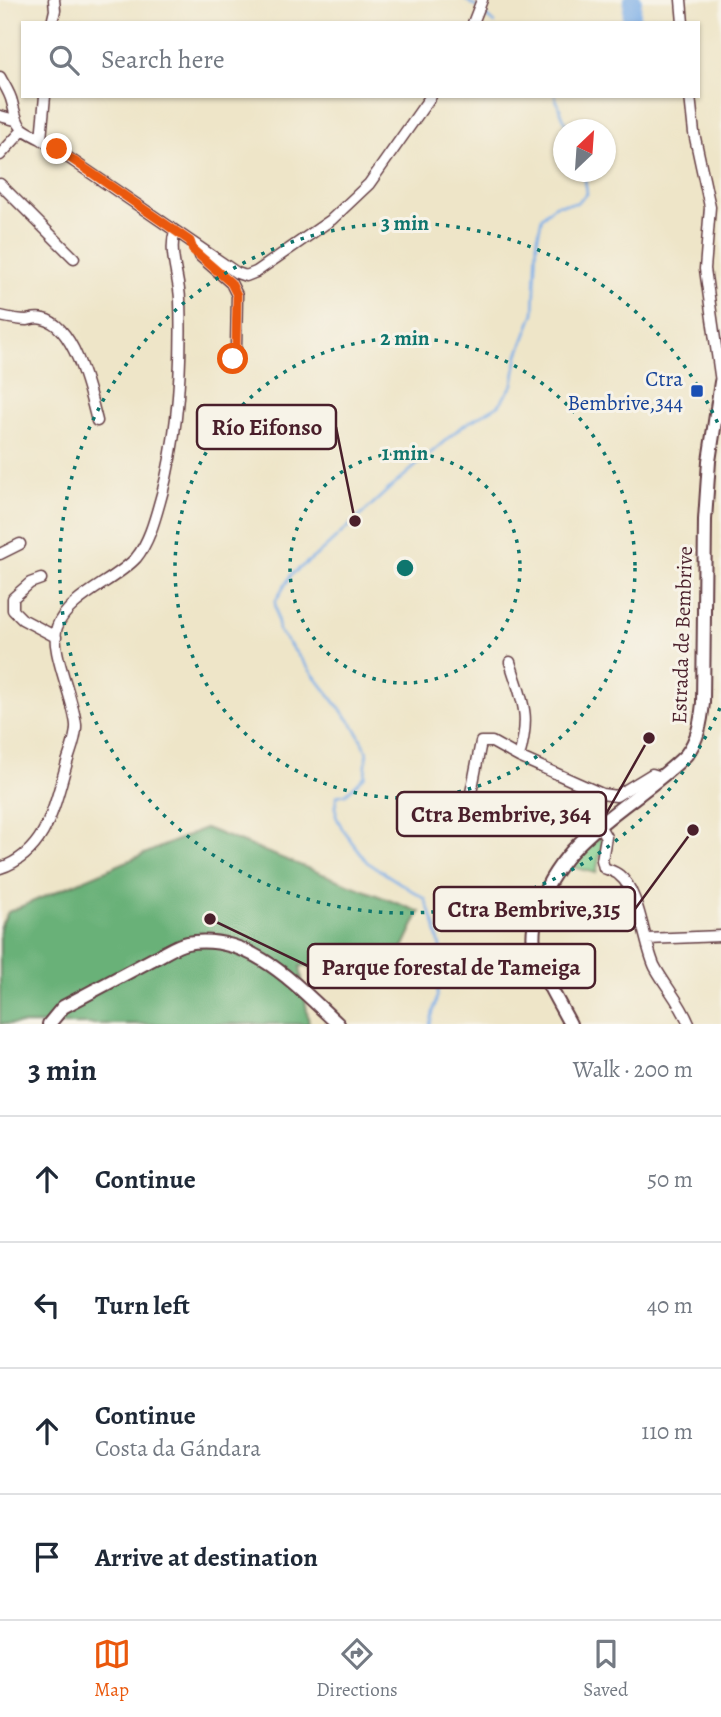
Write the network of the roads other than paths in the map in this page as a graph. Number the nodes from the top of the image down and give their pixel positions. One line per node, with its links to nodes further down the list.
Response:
1 (54, 0): 5 (street)
2 (681, 0): 6 (street)
3 (481, 2): 4 (street)
4 (474, 20)
5 (52, 21)
6 (683, 21)
7 (0, 77): 12 (street)
8 (45, 98): 14 (street)
9 (430, 98): 18 (street)
10 (690, 98): 22 (street)
11 (0, 116): 12 (street)
12 (15, 120): 13 (street)
13 (23, 130): 14 (street); 15 (street)
14 (41, 139): 17 (street)
15 (0, 155)
16 (0, 184): 19 (street)
17 (175, 231): 18 (street); 27 (street)
18 (190, 241): 21 (street)
19 (74, 258)
20 (0, 316): 23 (street)
21 (233, 359)
22 (720, 389): 30 (street, Estrada de Bembrive)
23 (97, 421)
24 (20, 544): 25 (street)
25 (0, 554)
26 (41, 579): 27 (street)
27 (56, 637): 33 (street)
28 (510, 662): 29 (street)
29 (519, 757): 30 (street); 31 (street)
30 (660, 777): 32 (street, Estrada de Bembrive)
31 (472, 813)
32 (599, 825): 35 (street); 38 (street, Estrada de Bembrive)
33 (0, 868)
34 (721, 936): 35 (street)
35 (647, 939): 39 (street)
36 (49, 1024): 37 (street)
37 (338, 1024)
38 (570, 1024)
39 (689, 1024)

